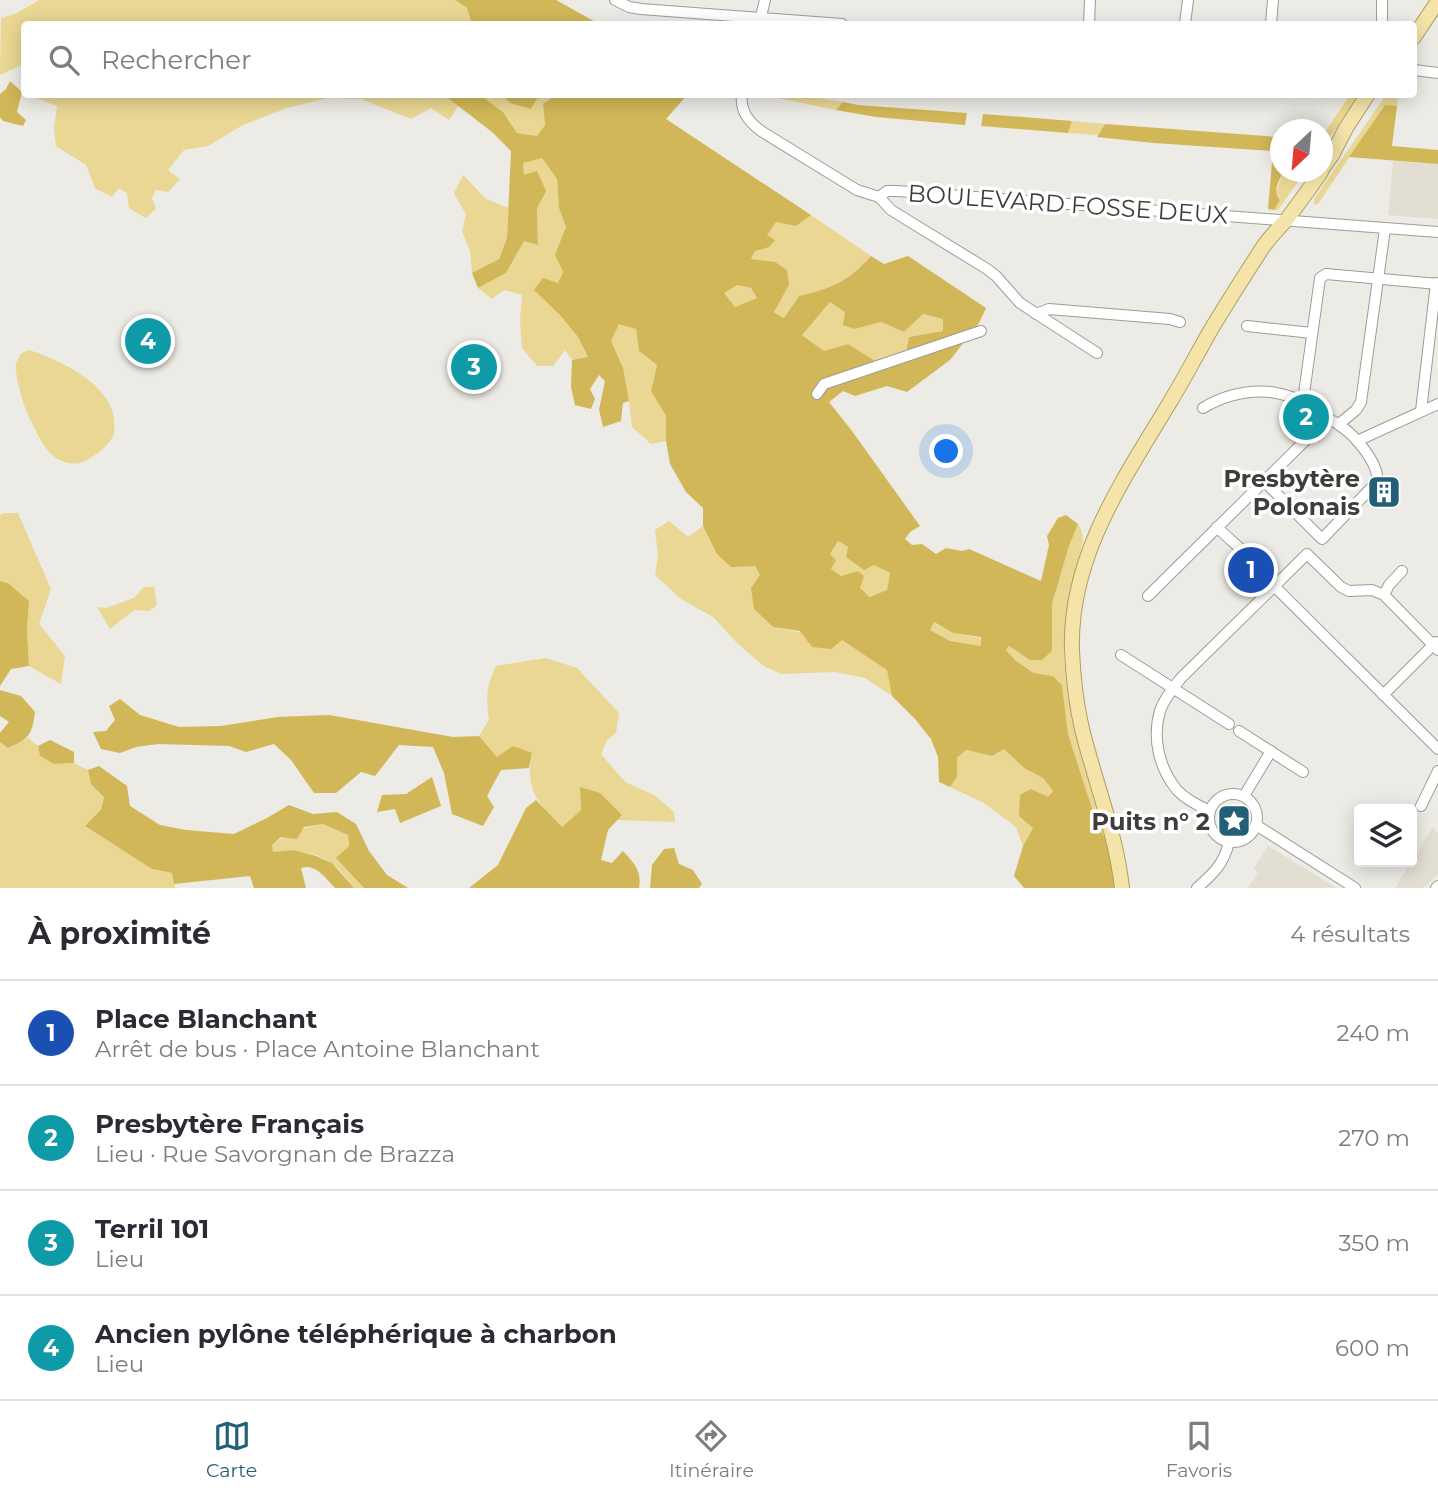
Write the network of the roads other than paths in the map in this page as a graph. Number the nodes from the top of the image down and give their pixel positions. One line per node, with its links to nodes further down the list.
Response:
1 (615, 0): 8 (street)
2 (765, 0): 8 (street)
3 (1090, 0): 9 (street)
4 (1188, 0): 10 (street)
5 (1273, 0): 11 (street)
6 (1382, 0): 12 (street)
7 (1438, 1): 13 (main road)
8 (760, 21)
9 (1089, 21)
10 (1185, 21)
11 (1270, 21)
12 (1382, 21)
13 (1417, 31)
14 (1417, 70): 15 (street)
15 (1438, 73)
16 (742, 98): 20 (street, BOULEVARD FOSSE DEUX)
17 (1365, 98): 18 (main road)
18 (1333, 153)
19 (1313, 182): 21 (main road)
20 (879, 197): 21 (street, BOULEVARD FOSSE DEUX); 26 (street)
21 (1285, 220): 22 (street, BOULEVARD FOSSE DEUX); 61 (main road)
22 (1385, 229): 23 (street, BOULEVARD FOSSE DEUX); 24 (street)
23 (1438, 232)
24 (1378, 278): 25 (street); 30 (street); 38 (street)
25 (1437, 284): 36 (street)
26 (1036, 314): 27 (street); 31 (street)
27 (1180, 322)
28 (1247, 326): 30 (street)
29 (981, 331): 32 (street)
30 (1312, 333): 33 (street)
31 (1097, 353)
32 (817, 394)
33 (1303, 401): 35 (street); 37 (street)
34 (1438, 404): 36 (street)
35 (1203, 408)
36 (1421, 411): 39 (street)
37 (1327, 419): 38 (street); 40 (street)
38 (1339, 424): 39 (street)
39 (1357, 441): 40 (street)
40 (1264, 481): 41 (street)
41 (1217, 527): 43 (street); 45 (street)
42 (1402, 571): 44 (street)
43 (1274, 586): 44 (street); 48 (street); 49 (street)
44 (1384, 595): 46 (street)
45 (1148, 596)
46 (1436, 645): 49 (street)
47 (1121, 655): 48 (street)
48 (1174, 688): 50 (street); 58 (street)
49 (1383, 695): 52 (street)
50 (1229, 724)
51 (1239, 731): 53 (street)
52 (1438, 750)
53 (1272, 751): 55 (street); 56 (street)
54 (1438, 771): 57 (street)
55 (1303, 772)
56 (1244, 796): 58 (street); 59 (street)
57 (1421, 806)
58 (1210, 811): 60 (street)
59 (1256, 825): 60 (street); 63 (street)
60 (1229, 842): 62 (street)
61 (1122, 888)
62 (1197, 888)
63 (1354, 888)

